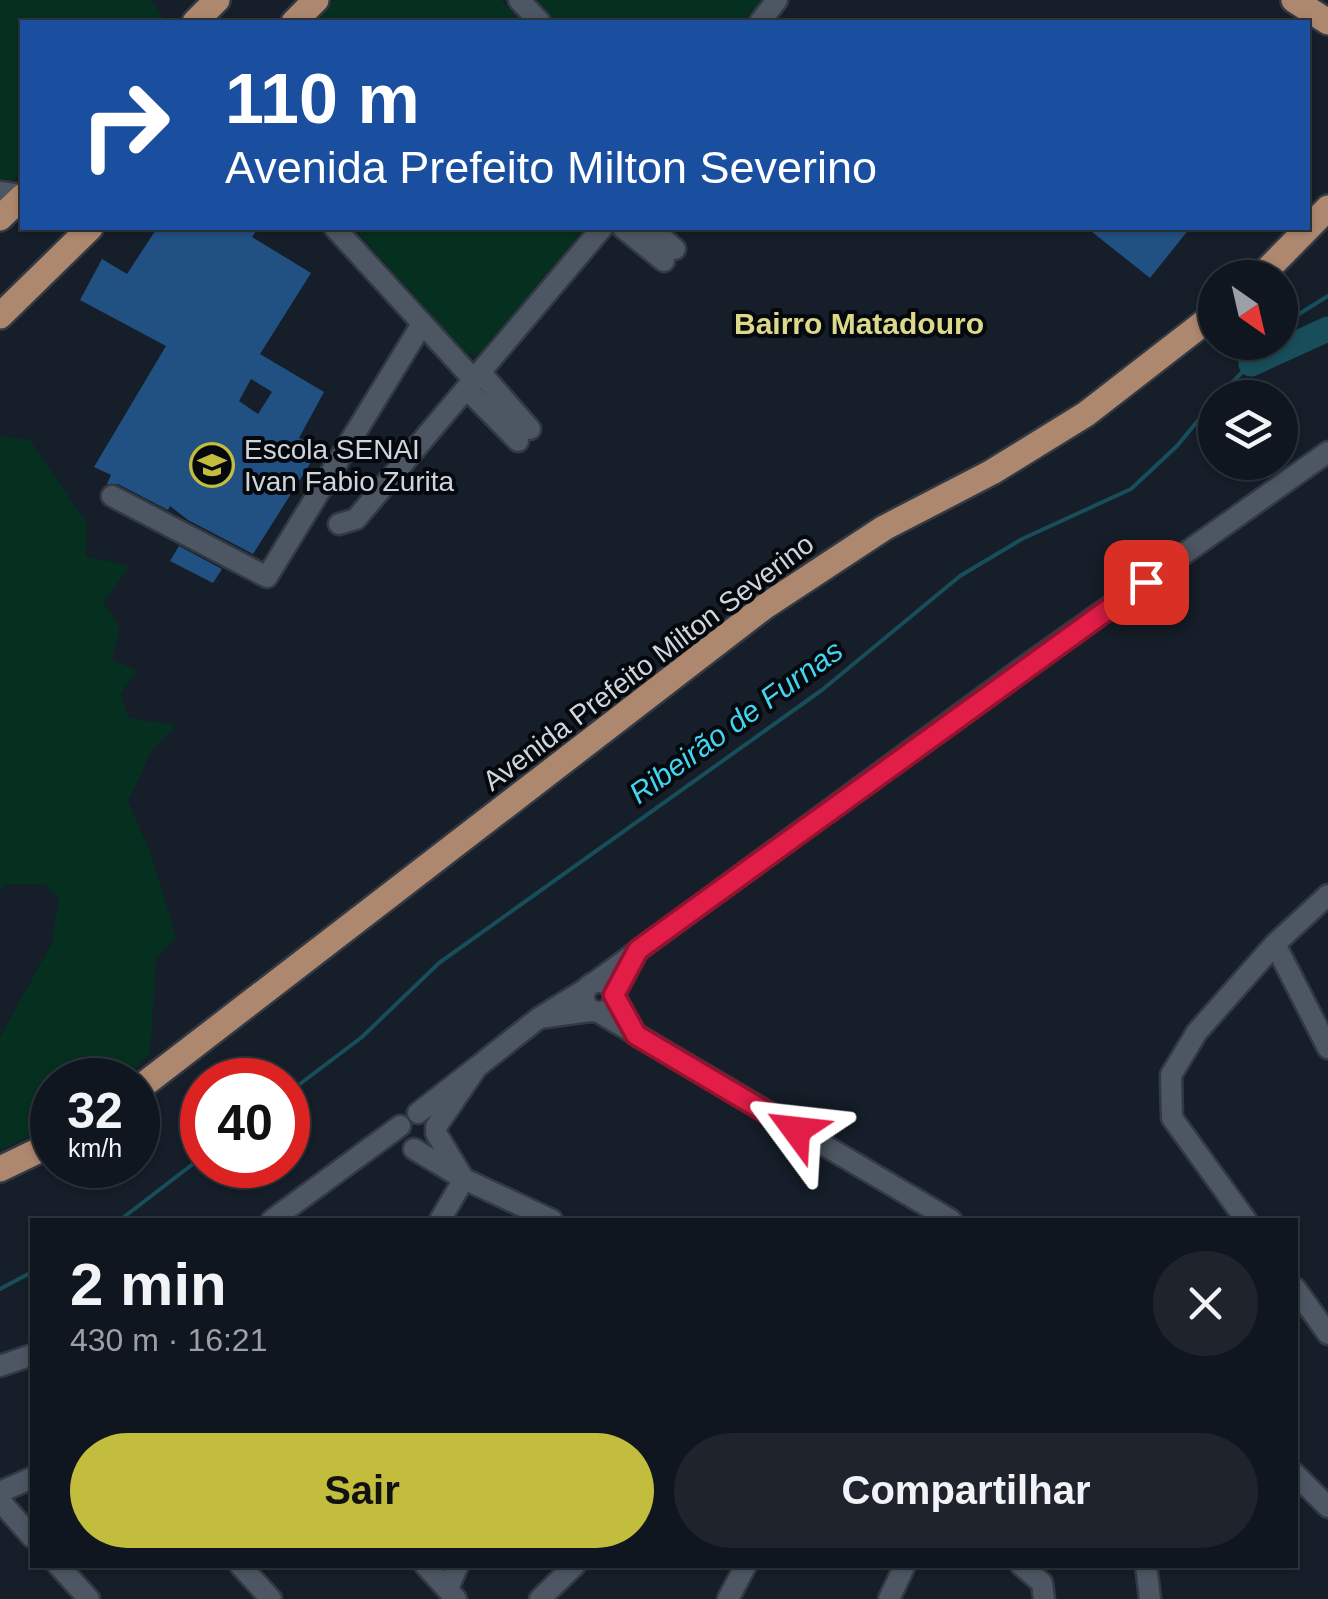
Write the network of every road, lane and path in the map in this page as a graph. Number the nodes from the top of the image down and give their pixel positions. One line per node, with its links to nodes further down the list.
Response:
1 (217, 0): 6 (main road)
2 (316, 0): 7 (main road)
3 (519, 0): 8 (street)
4 (777, 0): 9 (street)
5 (1294, 0): 10 (main road)
6 (197, 20)
7 (296, 20)
8 (538, 20)
9 (762, 20)
10 (1328, 22)
11 (20, 198): 13 (main road)
12 (1328, 208): 14 (main road)
13 (0, 218)
14 (1310, 226)
15 (88, 230): 22 (main road)
16 (337, 230): 23 (street)
17 (600, 230): 25 (street)
18 (627, 230): 19 (street)
19 (652, 230)
20 (1306, 230): 21 (main road)
21 (1277, 260)
22 (0, 316)
23 (422, 324): 25 (street); 28 (street)
24 (1198, 327): 38 (main road, Avenida Prefeito Milton Severino)
25 (474, 381): 26 (street); 29 (street)
26 (524, 435)
27 (1328, 452): 32 (street)
28 (112, 496)
29 (340, 524)
30 (1328, 895): 31 (street)
31 (1275, 944): 36 (street); 51 (street)
32 (638, 950): 33 (street); 34 (street)
33 (590, 986): 34 (street); 35 (street)
34 (604, 1004): 35 (street); 50 (street)
35 (539, 1018): 37 (street)
36 (1328, 1048)
37 (477, 1067): 39 (street); 41 (street)
38 (160, 1072)
39 (418, 1112): 40 (street); 41 (street)
40 (400, 1126): 42 (street); 44 (street)
41 (436, 1130): 42 (street); 46 (street)
42 (411, 1148): 44 (street); 46 (street)
43 (30, 1155): 45 (main road)
44 (358, 1160): 47 (street)
45 (0, 1169)
46 (464, 1180): 48 (street); 49 (street)
47 (275, 1218)
48 (441, 1218)
49 (548, 1218)
50 (948, 1218)
51 (1245, 1218)
52 (1298, 1292): 53 (street)
53 (1328, 1334)
54 (30, 1356): 55 (street)
55 (0, 1366)
56 (1298, 1477): 60 (street)
57 (30, 1479): 58 (street)
58 (0, 1492)
59 (0, 1501): 61 (street)
60 (1328, 1507)
61 (30, 1535)
62 (61, 1568): 73 (street)
63 (243, 1568): 74 (street)
64 (428, 1568): 72 (street)
65 (457, 1568): 72 (street)
66 (572, 1568): 75 (street)
67 (744, 1568): 76 (street)
68 (904, 1568): 77 (street)
69 (1023, 1568): 71 (street)
70 (1146, 1568): 78 (street)
71 (1043, 1591)
72 (452, 1594)
73 (89, 1599)
74 (271, 1599)
75 (540, 1599)
76 (728, 1599)
77 (890, 1599)
78 (1150, 1599)

